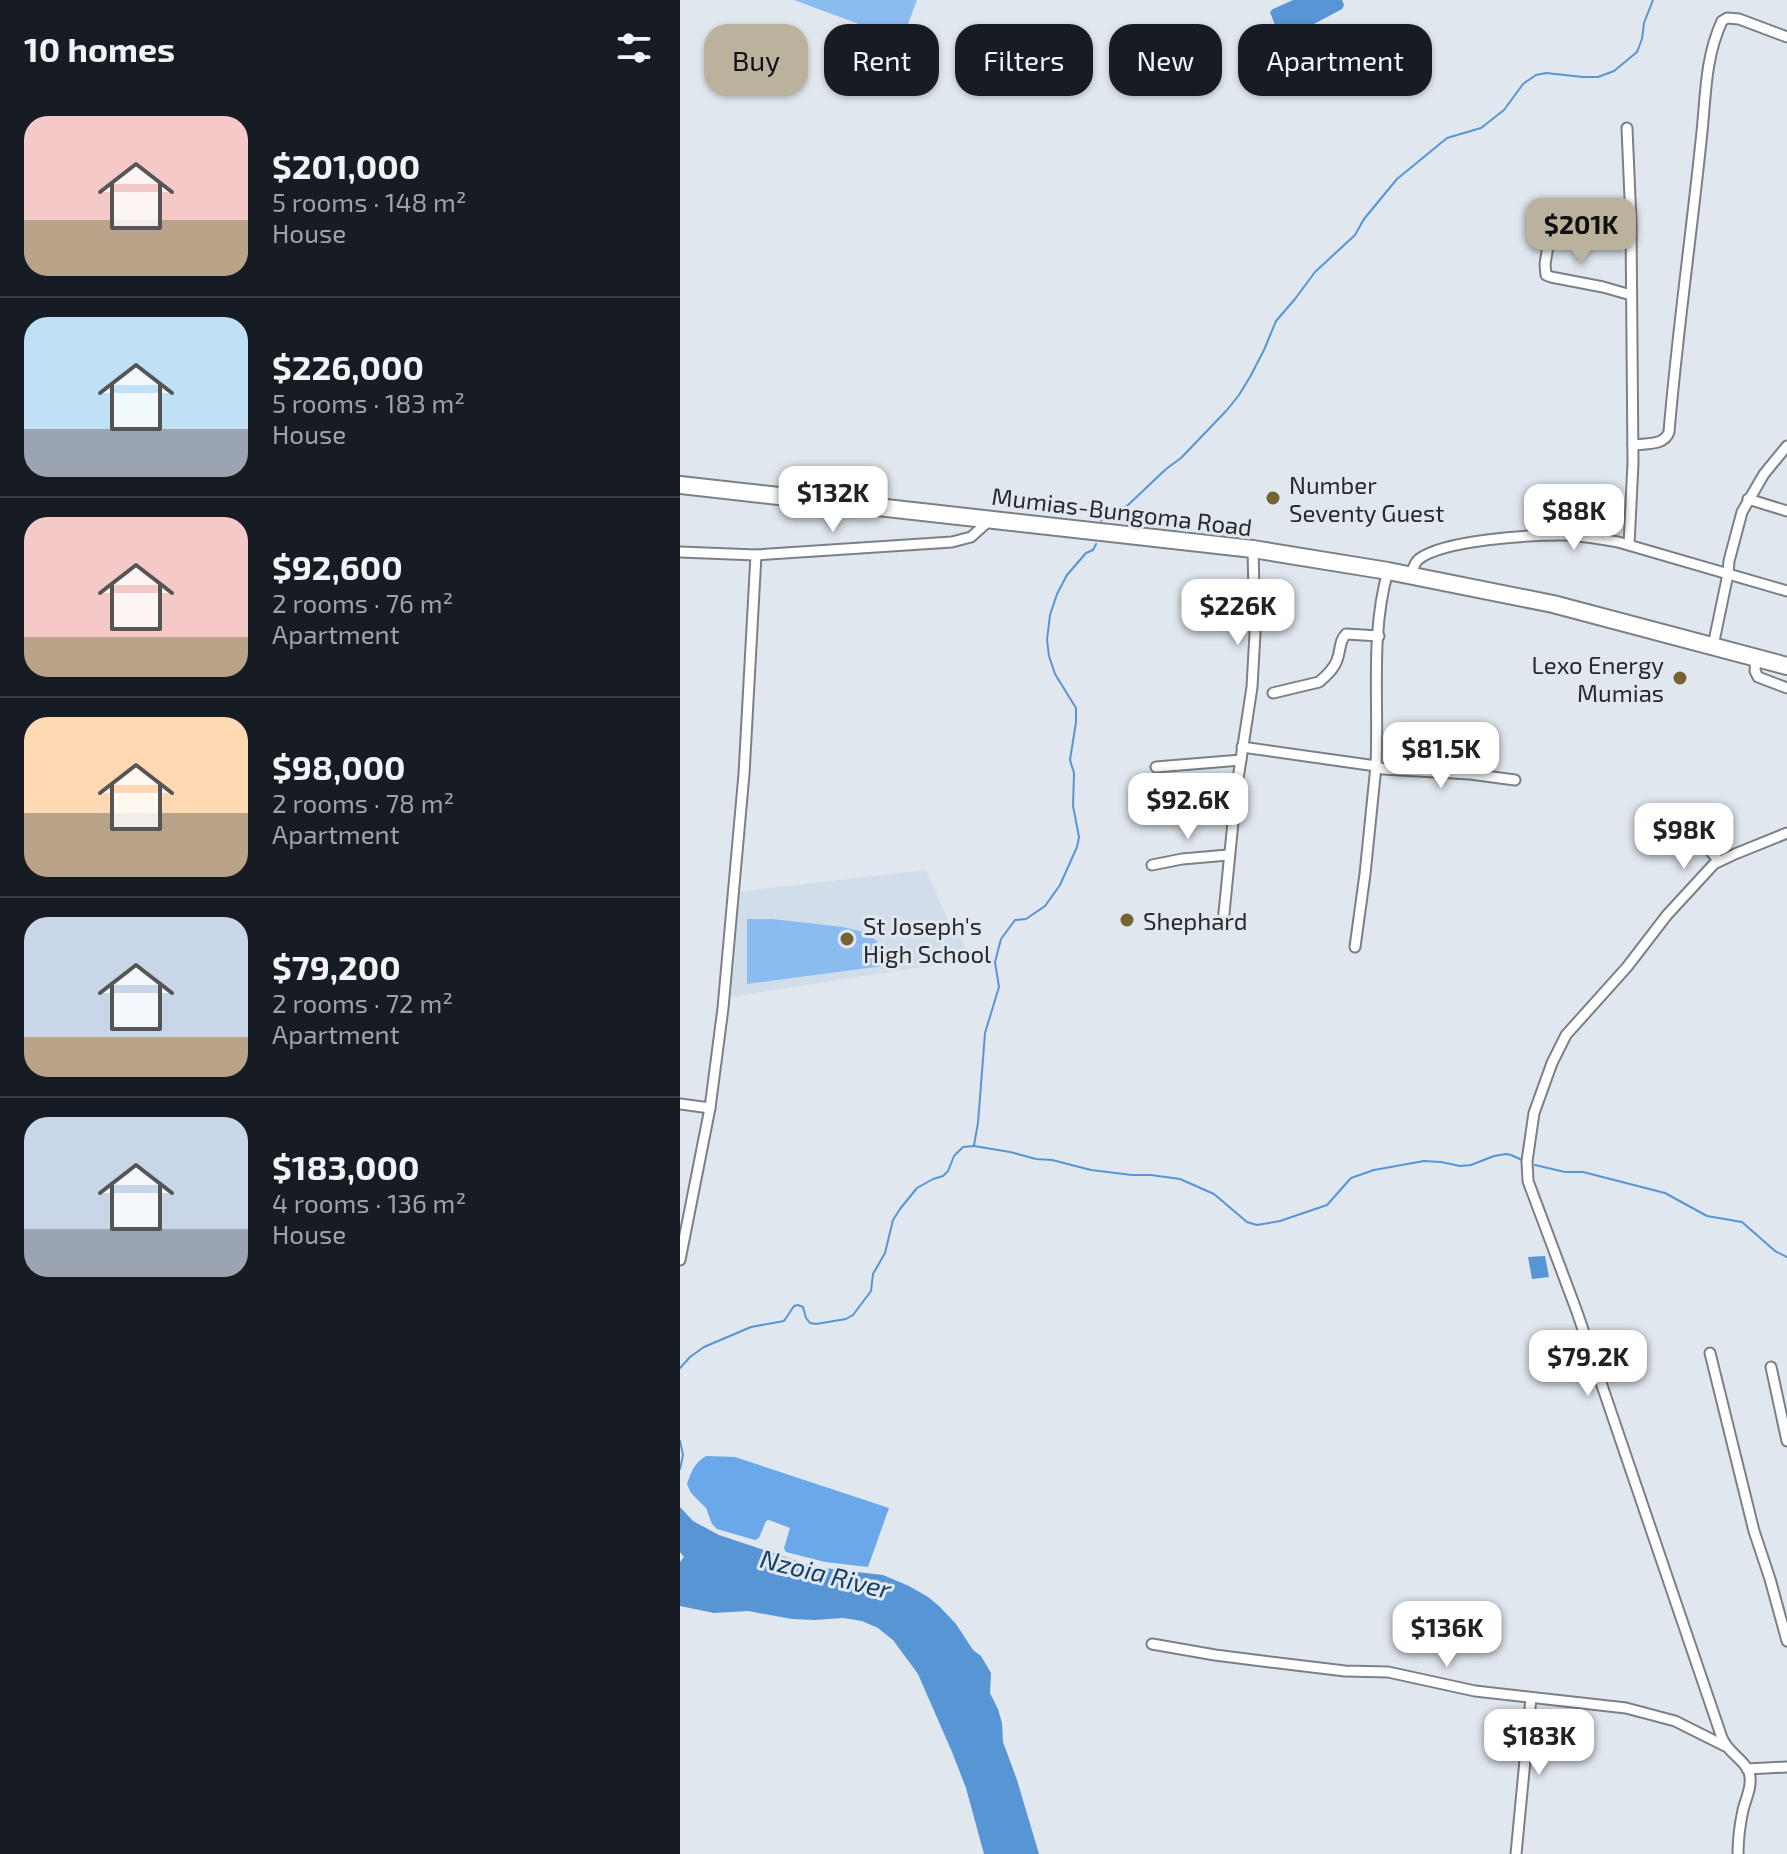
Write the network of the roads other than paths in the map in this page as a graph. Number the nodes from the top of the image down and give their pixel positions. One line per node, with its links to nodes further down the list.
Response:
1 (1787, 37): 5 (street)
2 (1627, 128): 4 (street)
3 (1552, 222): 4 (street)
4 (1631, 295): 5 (street)
5 (1633, 445): 11 (street)
6 (1787, 446): 8 (street)
7 (680, 485): 10 (highway, Mumias-Bungoma Road)
8 (1748, 499): 9 (street); 16 (street)
9 (1787, 511)
10 (990, 520): 12 (highway, Mumias-Bungoma Road); 14 (street)
11 (1629, 545): 16 (street); 17 (street)
12 (1253, 549): 15 (highway, Mumias-Bungoma Road); 25 (street)
13 (680, 552): 14 (street)
14 (756, 555): 38 (street)
15 (1388, 571): 17 (highway, Mumias-Bungoma Road); 19 (street)
16 (1728, 574): 18 (street); 20 (street)
17 (1411, 575): 20 (highway, Mumias-Bungoma Road)
18 (1787, 591)
19 (1379, 636): 24 (street); 27 (street)
20 (1713, 646): 21 (highway, Mumias-Bungoma Road)
21 (1756, 657): 22 (highway, Mumias-Bungoma Road); 23 (street)
22 (1787, 666)
23 (1787, 688)
24 (1273, 693)
25 (1242, 747): 26 (street); 27 (street)
26 (1241, 760): 28 (street); 32 (street)
27 (1376, 766): 29 (street); 36 (street)
28 (1156, 767)
29 (1515, 780)
30 (1700, 822): 33 (street)
31 (1787, 833): 33 (street)
32 (1228, 855): 34 (street); 35 (street)
33 (1719, 861): 46 (street)
34 (1152, 865)
35 (1223, 923)
36 (1355, 947)
37 (680, 1104): 38 (street)
38 (710, 1108): 39 (street)
39 (680, 1260)
40 (1710, 1353): 43 (street)
41 (1771, 1367): 42 (street)
42 (1787, 1441)
43 (1787, 1641)
44 (1152, 1644): 45 (street)
45 (1531, 1698): 46 (street); 49 (street)
46 (1725, 1746): 48 (street)
47 (1787, 1767): 48 (street)
48 (1747, 1769): 50 (street)
49 (1516, 1854)
50 (1738, 1854)

